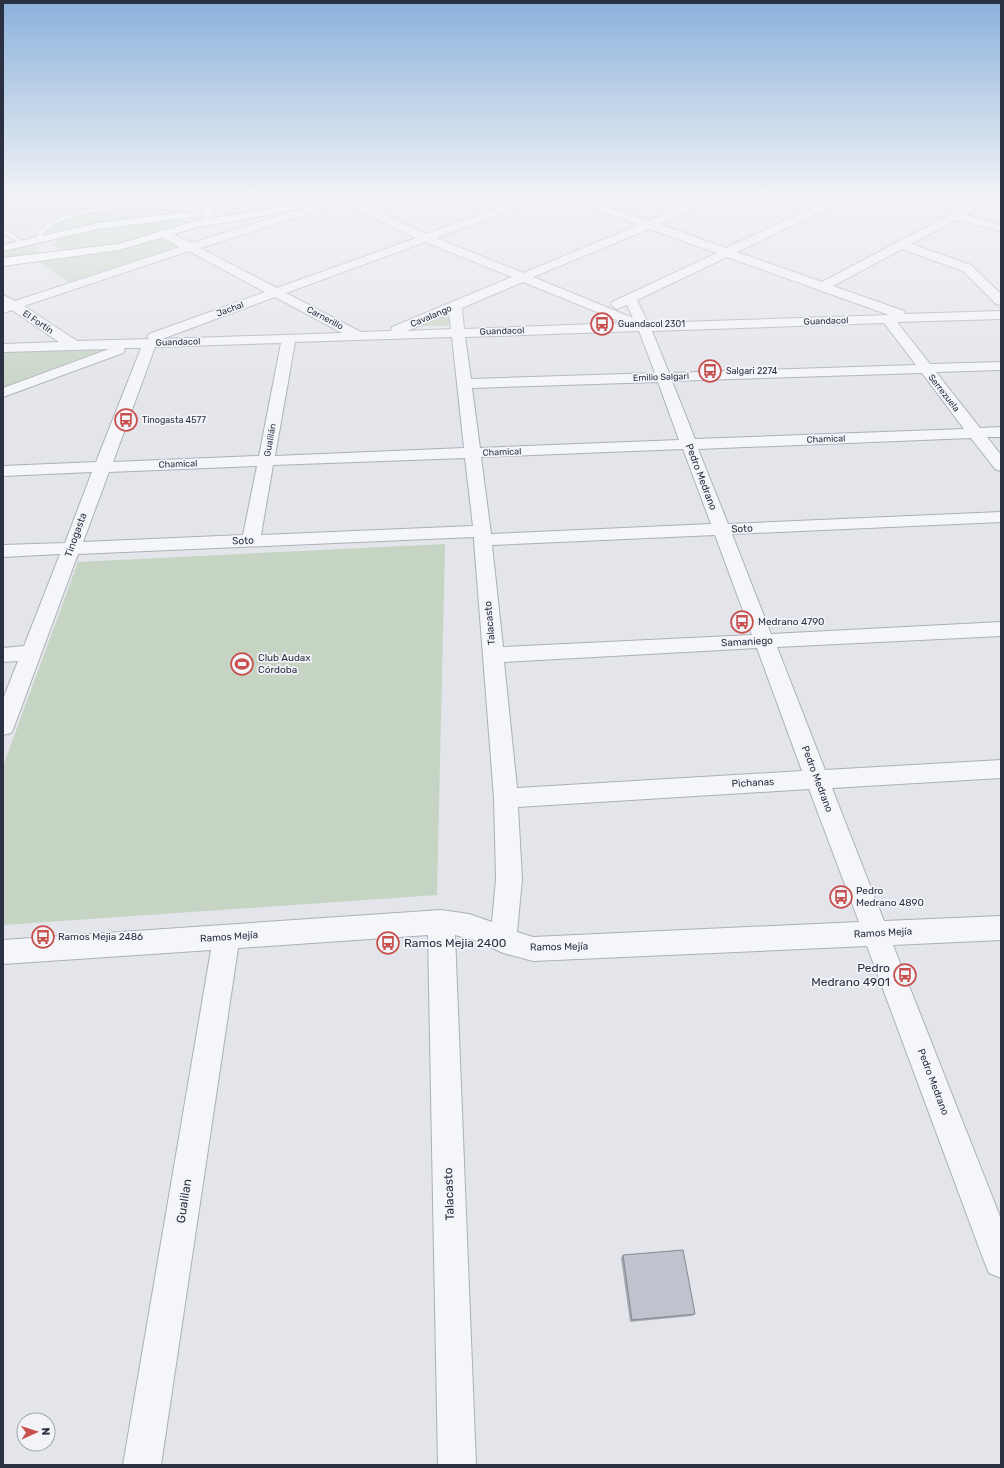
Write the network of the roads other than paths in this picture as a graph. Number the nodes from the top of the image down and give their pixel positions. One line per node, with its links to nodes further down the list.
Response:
1 (140, 263): 15 (street)
2 (220, 263): 12 (street, Carnerillo)
3 (358, 263): 12 (street, Jachal)
4 (487, 263): 10 (street)
5 (557, 263): 10 (street, Cavalango)
6 (707, 263): 13 (street)
7 (754, 263): 11 (street)
8 (869, 263): 11 (street)
9 (951, 263): 14 (street)
10 (523, 277): 16 (street, Cavalango); 17 (street)
11 (824, 287): 19 (street)
12 (276, 292): 24 (street, Carnerillo); 26 (street, Jachal)
13 (630, 299): 17 (street); 21 (street, Pedro Medrano)
14 (1001, 301)
15 (6, 304): 27 (street, El Fortín)
16 (455, 306): 22 (street, Talacasto); 23 (street, Cavalango)
17 (605, 311): 21 (street)
18 (1001, 315): 19 (street, Guandacol)
19 (909, 318): 20 (street, Guandacol)
20 (888, 319): 21 (street, Guandacol); 30 (street, Serrezuela)
21 (644, 327): 22 (street, Guandacol); 31 (street, Pedro Medrano)
22 (459, 333): 23 (street, Guandacol); 32 (street, Talacasto)
23 (385, 335): 24 (street, Guandacol)
24 (359, 336): 25 (street, Guandacol)
25 (288, 338): 26 (street, Guandacol); 38 (street, Gualilán)
26 (143, 343): 27 (street, Guandacol); 33 (street, Jachal); 40 (street, Tinogasta)
27 (73, 346): 28 (street, Guandacol)
28 (3, 348)
29 (1001, 366): 30 (street, Emilio Salgari)
30 (925, 368): 31 (street, Emilio Salgari); 35 (street, Serrezuela)
31 (664, 377): 32 (street, Emilio Salgari); 36 (street, Pedro Medrano)
32 (465, 384): 37 (street, Talacasto)
33 (3, 392)
34 (1001, 432): 35 (street, Chamical)
35 (975, 433): 36 (street, Chamical); 39 (street, Serrezuela)
36 (689, 445): 37 (street, Chamical); 43 (street, Pedro Medrano)
37 (473, 453): 38 (street, Chamical); 44 (street, Talacasto)
38 (266, 461): 40 (street, Chamical); 45 (street, Gualilán)
39 (1001, 466)
40 (101, 467): 41 (street, Chamical); 46 (street, Tinogasta)
41 (3, 471)
42 (1001, 517): 43 (street, Soto)
43 (722, 530): 44 (street, Soto); 49 (street, Pedro Medrano)
44 (483, 535): 45 (street, Soto); 51 (street, Talacasto)
45 (251, 541): 46 (street, Soto)
46 (72, 548): 47 (street, Soto); 50 (street, Tinogasta)
47 (3, 551)
48 (1001, 629): 49 (street, Samaniego)
49 (764, 641): 51 (street, Samaniego); 55 (street, Pedro Medrano)
50 (31, 653): 52 (street); 53 (street, Tinogasta)
51 (493, 654): 56 (street, Talacasto)
52 (3, 655)
53 (3, 727)
54 (1001, 769): 55 (street, Pichanas)
55 (817, 780): 56 (street, Pichanas); 59 (street, Pedro Medrano)
56 (506, 798): 61 (street, Talacasto)
57 (442, 922): 60 (street, Ramos Mejía); 61 (street, Ramos Mejía); 65 (street, Talacasto)
58 (1001, 928): 59 (street, Ramos Mejía)
59 (876, 933): 61 (street, Ramos Mejía); 63 (street, Pedro Medrano)
60 (226, 937): 62 (street, Ramos Mejía); 64 (street, Gualilan)
61 (503, 941)
62 (3, 952)
63 (1001, 1261)
64 (142, 1465)
65 (457, 1465)

